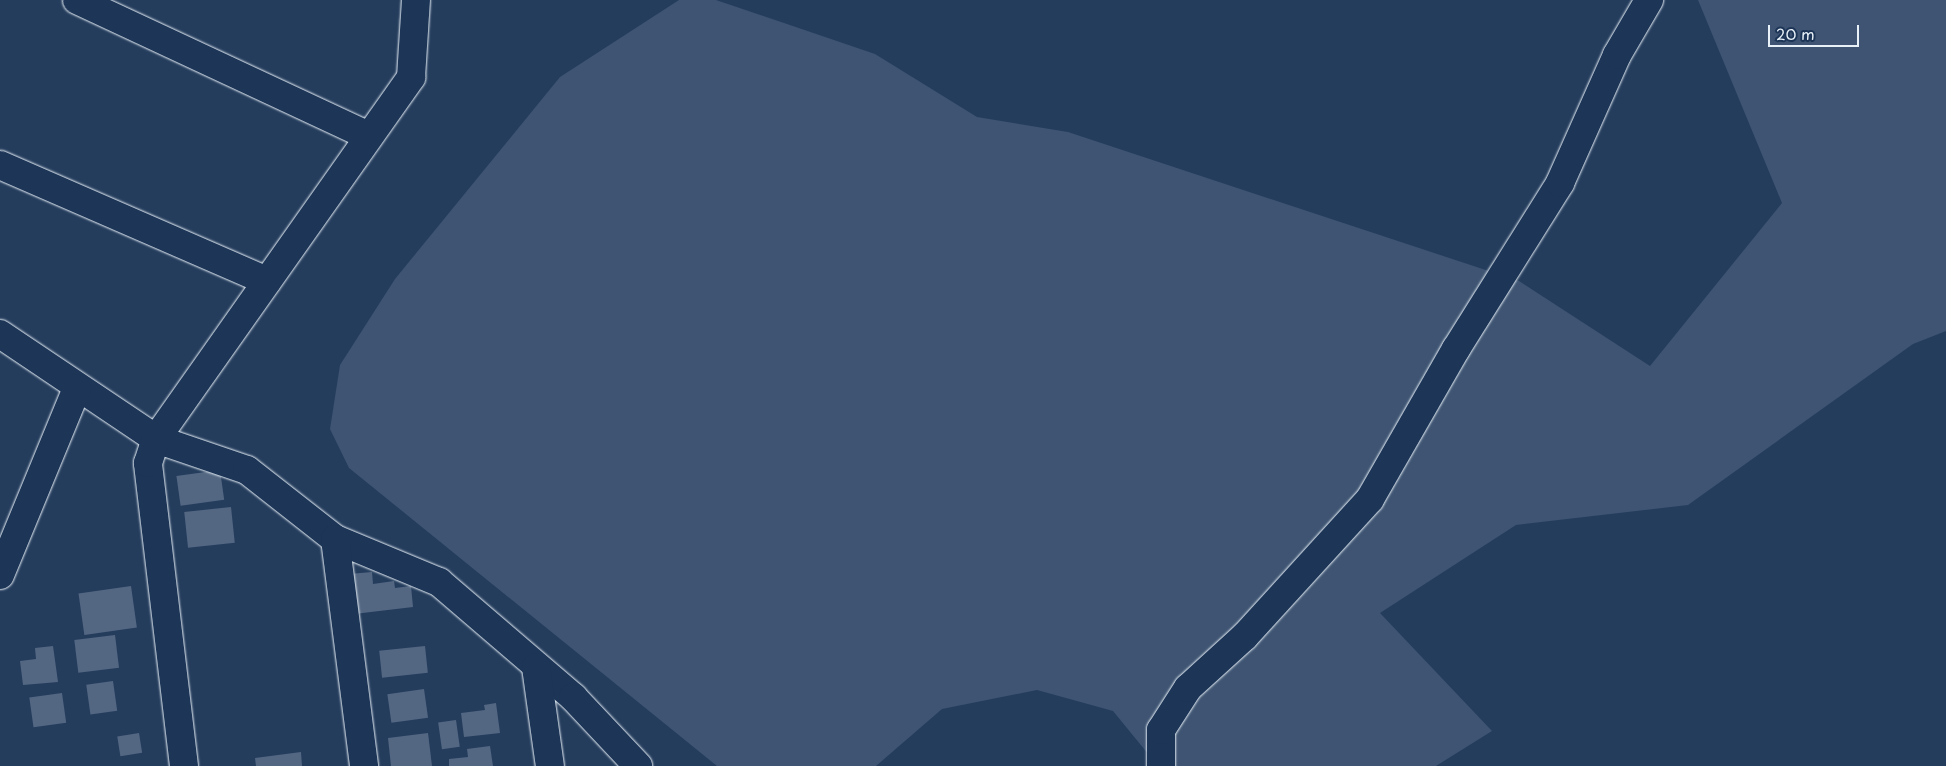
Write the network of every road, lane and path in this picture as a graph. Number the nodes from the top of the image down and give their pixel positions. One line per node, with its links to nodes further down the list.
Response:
1 (77, 0): 4 (street)
2 (416, 0): 4 (street)
3 (1650, 0): 17 (street)
4 (369, 136): 6 (street)
5 (0, 165): 6 (street)
6 (267, 282): 9 (street)
7 (0, 334): 8 (street)
8 (77, 388): 9 (street); 11 (street)
9 (156, 440): 10 (street); 13 (street)
10 (335, 539): 12 (street); 14 (street)
11 (0, 575)
12 (536, 667): 15 (street); 16 (street)
13 (184, 766)
14 (364, 766)
15 (550, 766)
16 (638, 766)
17 (1162, 766)

